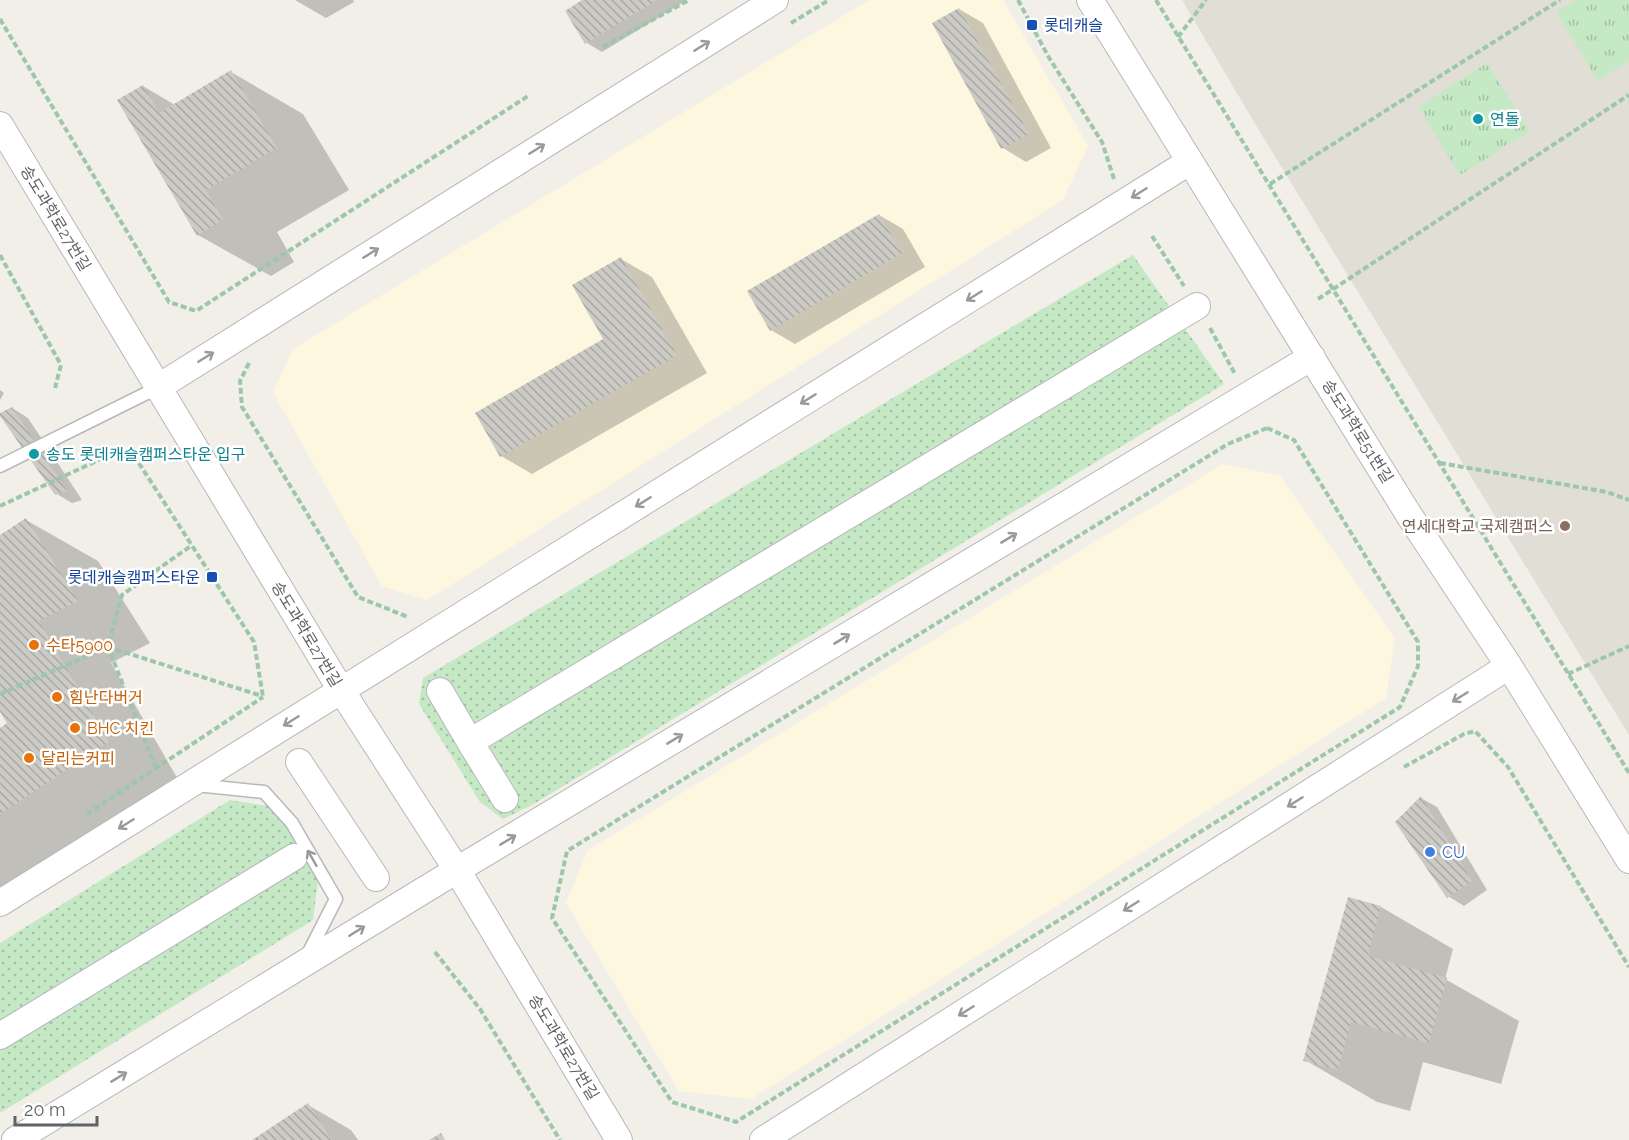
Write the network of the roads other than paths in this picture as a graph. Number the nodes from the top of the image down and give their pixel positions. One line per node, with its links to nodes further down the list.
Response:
1 (775, 0): 7 (street, one-way to 1)
2 (1090, 0): 4 (street, 송도과학로51번길)
3 (0, 125): 7 (street, 송도과학로27번길)
4 (1189, 162): 6 (street, 송도과학로51번길); 10 (street, one-way to 10)
5 (1197, 306): 12 (street)
6 (1312, 357): 9 (street, 송도과학로51번길); 18 (street, one-way to 6)
7 (157, 388): 8 (lane); 10 (street, 송도과학로27번길)
8 (0, 466)
9 (1509, 666): 17 (street, 송도과학로51번길); 25 (street, one-way to 25)
10 (341, 690): 14 (street, one-way to 14); 18 (street, 송도과학로27번길)
11 (440, 691): 12 (street)
12 (470, 742): 15 (street)
13 (299, 762): 19 (street)
14 (189, 785): 20 (street, one-way to 20); 21 (lane, one-way to 14)
15 (505, 799)
16 (294, 857): 22 (street)
17 (1629, 860)
18 (457, 870): 21 (street, one-way to 18); 24 (street, 송도과학로27번길)
19 (376, 878)
20 (0, 903)
21 (302, 964): 23 (street, one-way to 21)
22 (0, 1036)
23 (15, 1140)
24 (619, 1140)
25 (763, 1140)

